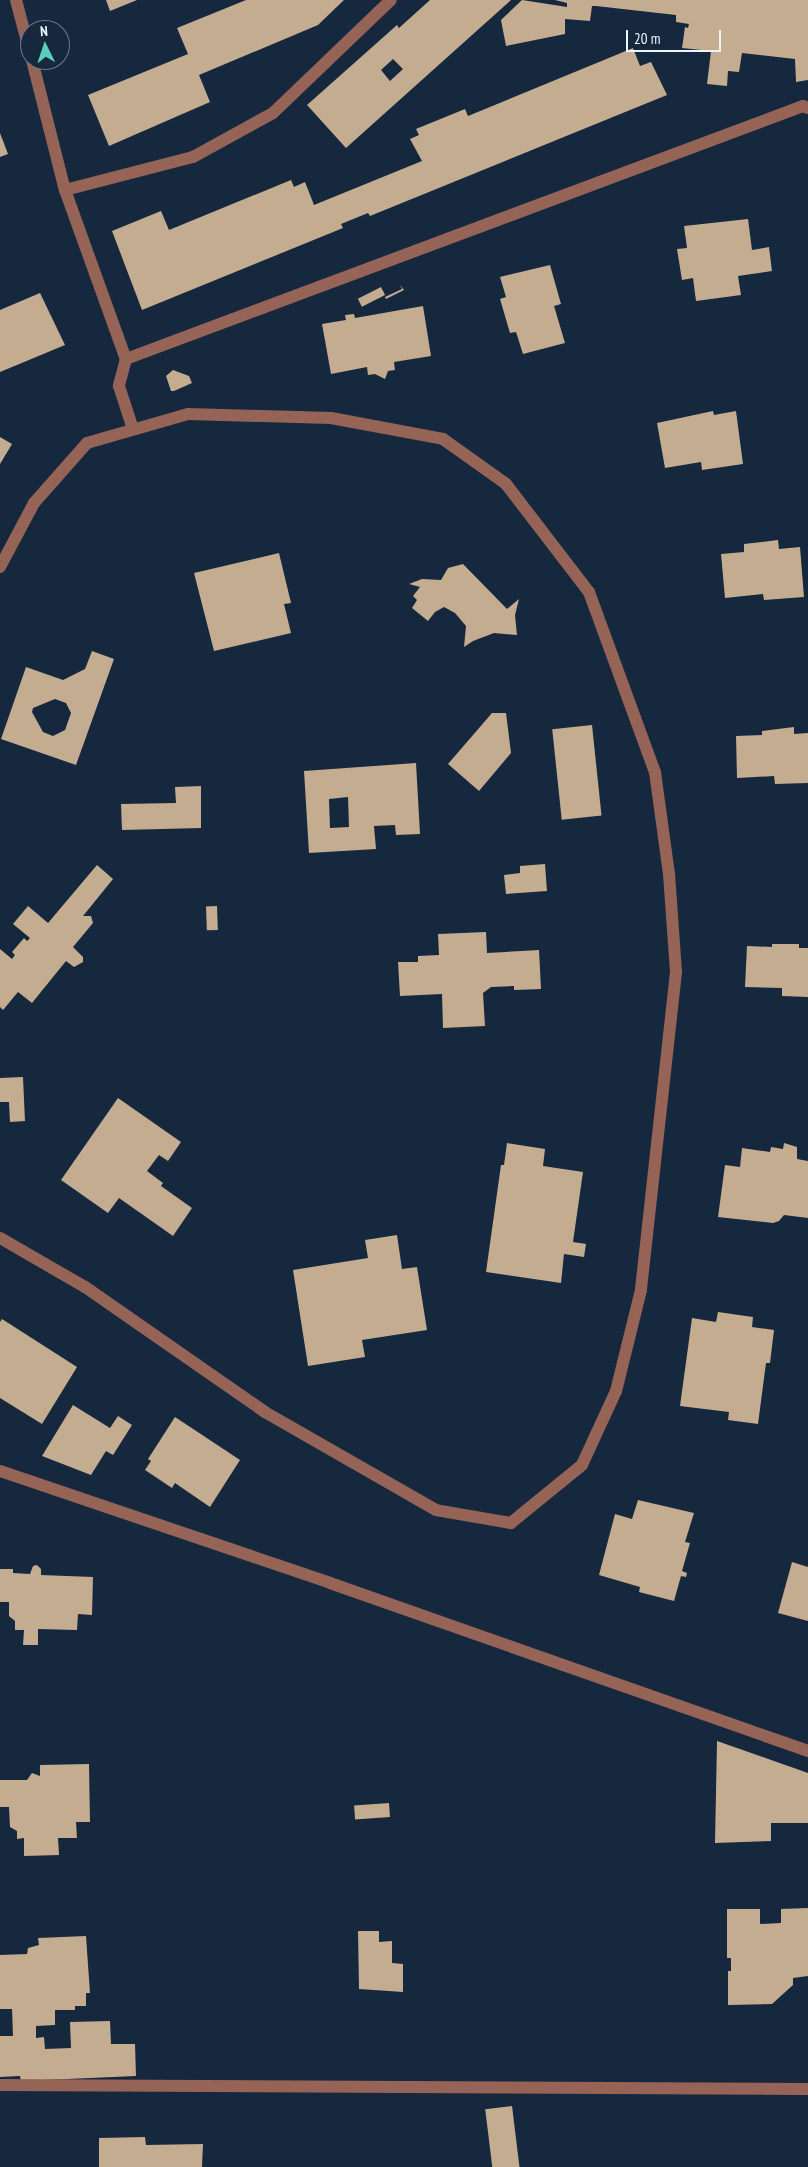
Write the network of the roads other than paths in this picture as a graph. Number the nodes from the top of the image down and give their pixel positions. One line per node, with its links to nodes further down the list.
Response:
1 (16, 0): 3 (street)
2 (391, 0): 6 (street)
3 (21, 20)
4 (35, 70): 6 (street)
5 (808, 108): 7 (street)
6 (65, 190): 7 (street)
7 (126, 359): 8 (street)
8 (133, 430): 9 (street); 10 (street)
9 (0, 567)
10 (0, 1238)
11 (0, 1471): 12 (street)
12 (808, 1751)
13 (0, 2085): 14 (street)
14 (808, 2089)

